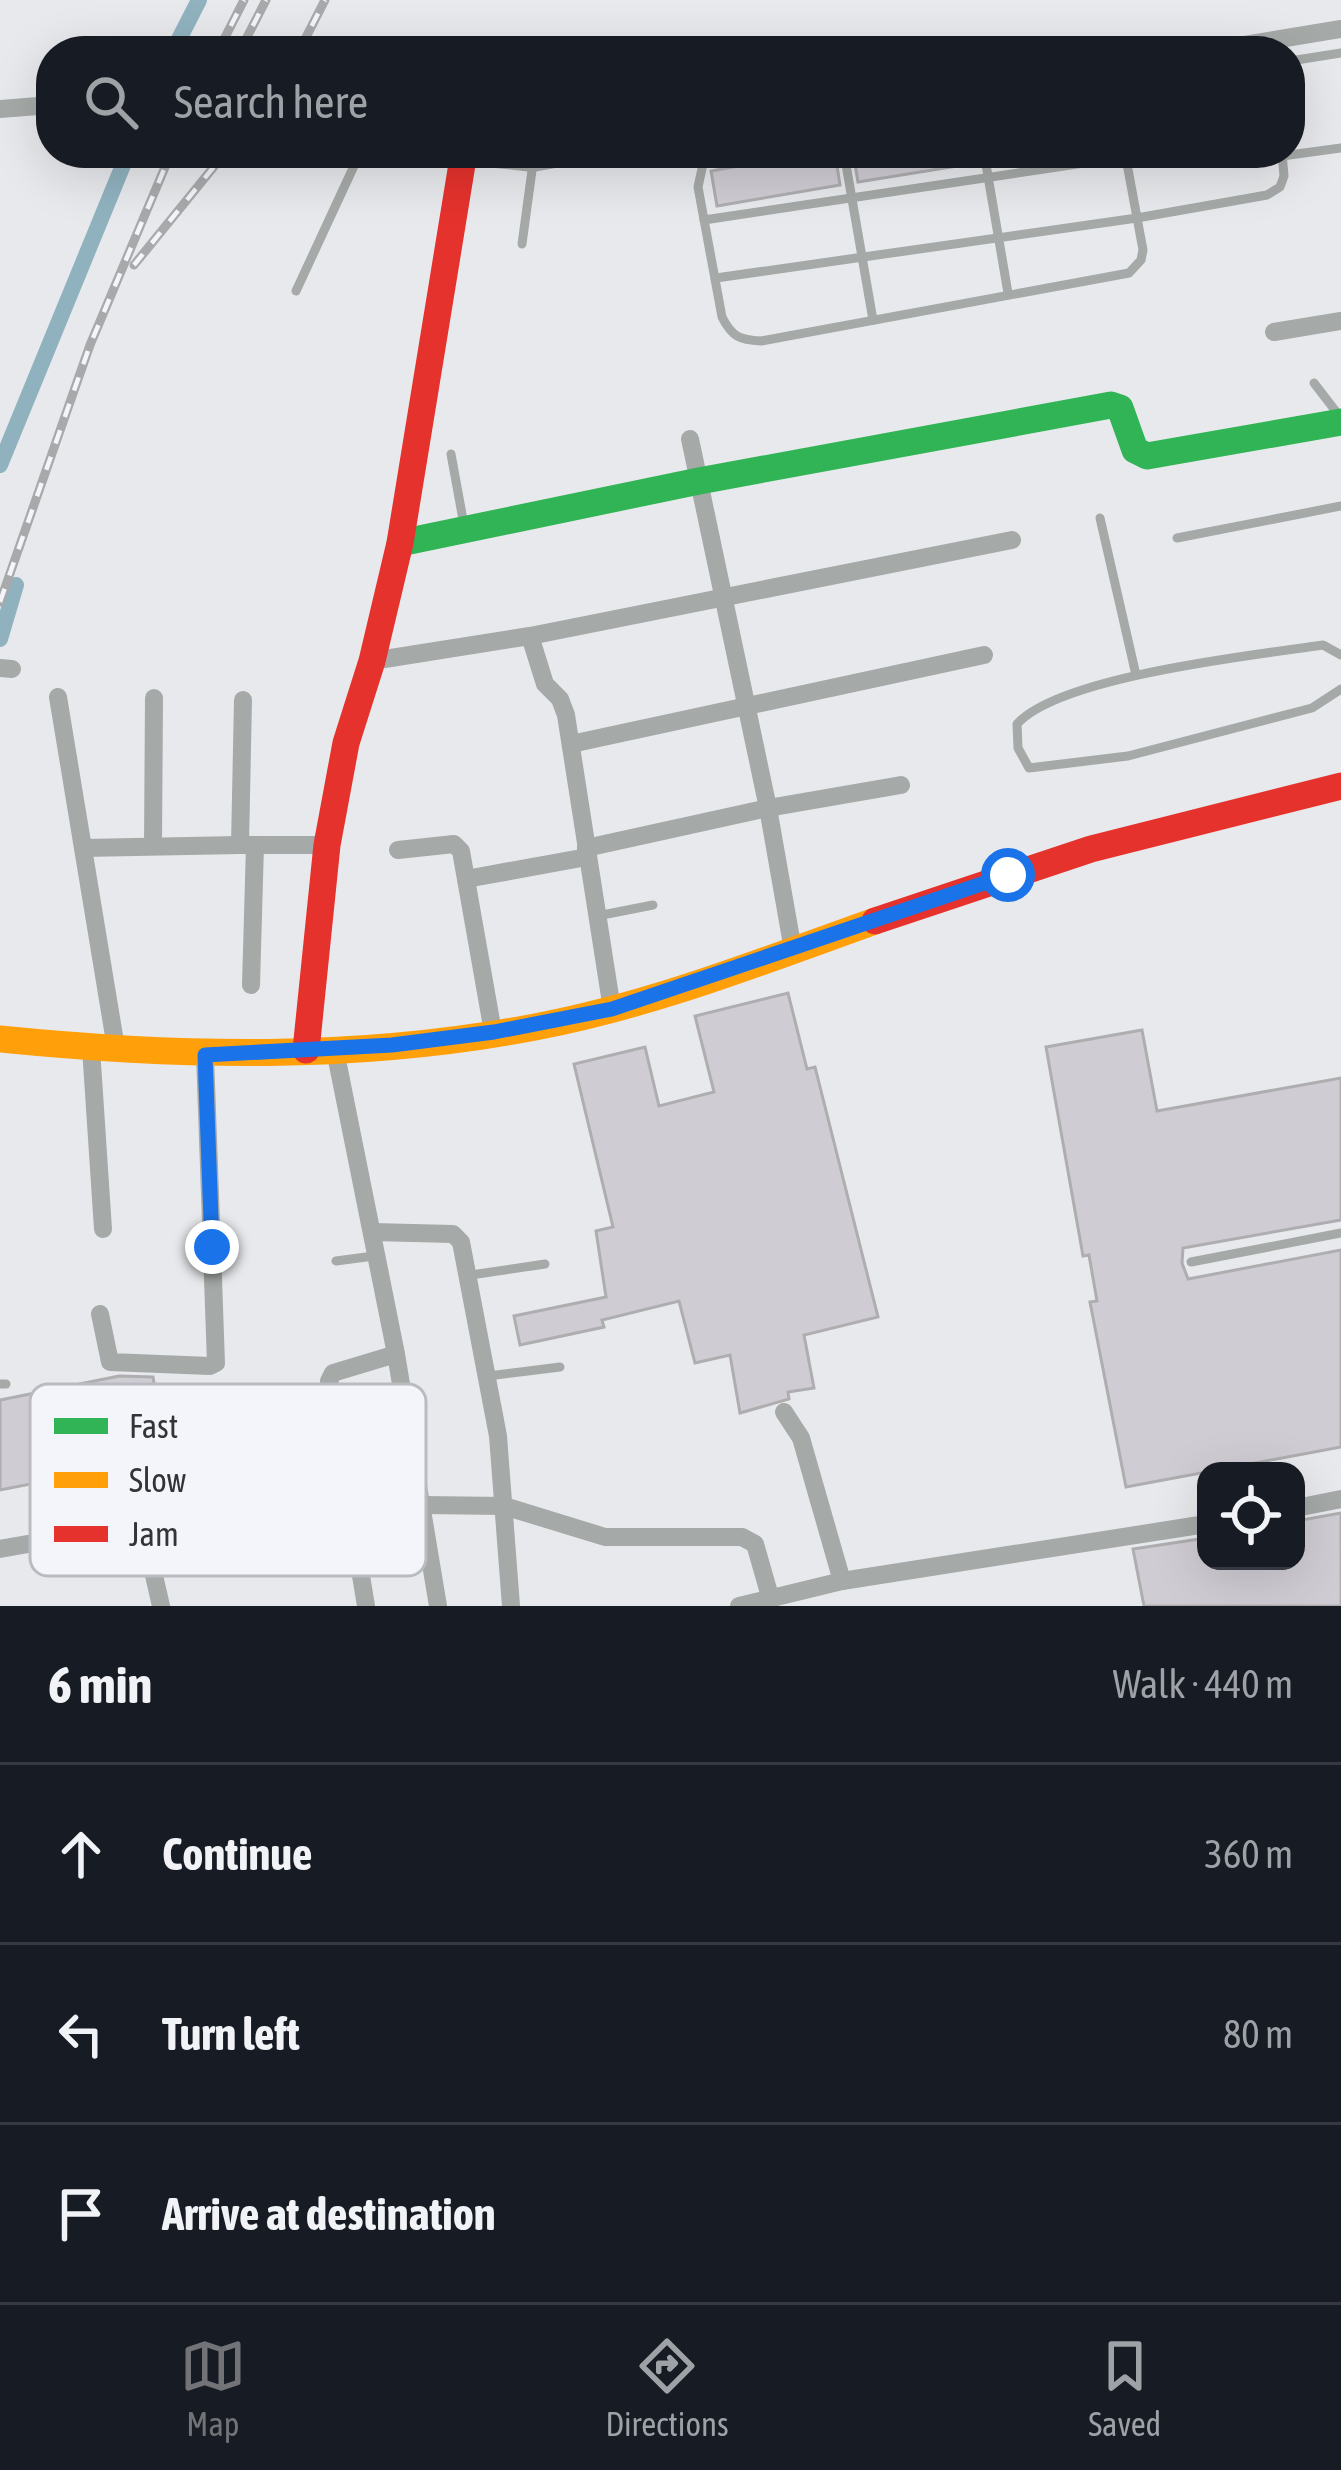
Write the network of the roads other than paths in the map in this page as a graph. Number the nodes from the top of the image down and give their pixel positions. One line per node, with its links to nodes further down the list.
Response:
1 (1341, 29): 2 (street)
2 (1299, 36)
3 (1341, 52): 4 (lane)
4 (1305, 58)
5 (36, 106): 6 (street)
6 (0, 109)
7 (1341, 148): 8 (lane)
8 (1305, 152)
9 (354, 168): 26 (lane)
10 (450, 168): 41 (street)
11 (532, 168): 23 (lane)
12 (702, 168): 21 (lane)
13 (847, 168): 19 (lane)
14 (987, 168): 18 (lane)
15 (1048, 168): 18 (lane)
16 (1127, 168): 20 (lane)
17 (1283, 168): 20 (lane)
18 (989, 178): 19 (lane); 22 (lane)
19 (853, 200): 21 (lane); 24 (lane)
20 (1137, 218): 22 (lane); 27 (lane)
21 (704, 220): 25 (lane)
22 (1000, 237): 24 (lane); 27 (lane)
23 (522, 244)
24 (862, 257): 25 (lane); 28 (lane)
25 (716, 278): 28 (lane)
26 (296, 291)
27 (1008, 293): 28 (lane)
28 (873, 320)
29 (1341, 321): 30 (street)
30 (1274, 332)
31 (1314, 383): 32 (lane)
32 (1341, 420): 35 (street)
33 (690, 439): 35 (street)
34 (451, 454): 38 (lane)
35 (699, 481): 38 (street); 42 (street)
36 (1341, 506): 39 (lane)
37 (1100, 518): 47 (lane)
38 (464, 529): 41 (street)
39 (1178, 538)
40 (1012, 539): 42 (street)
41 (400, 543): 46 (street)
42 (725, 598): 43 (street); 52 (street)
43 (530, 636): 46 (street); 53 (street)
44 (984, 655): 52 (street)
45 (1341, 655): 47 (lane)
46 (372, 661): 59 (street)
47 (1136, 675): 48 (lane)
48 (1341, 689)
49 (58, 697): 60 (street)
50 (154, 698): 57 (street)
51 (243, 700): 58 (street)
52 (745, 707): 53 (street); 56 (street)
53 (571, 744): 62 (street)
54 (901, 785): 56 (street)
55 (1341, 786): 66 (street)
56 (768, 808): 62 (street); 66 (street)
57 (153, 845): 58 (street); 60 (street)
58 (248, 845): 59 (street); 67 (street)
59 (327, 845): 72 (street)
60 (83, 848): 71 (street)
61 (398, 850): 63 (street)
62 (586, 852): 63 (street); 65 (street)
63 (466, 879): 69 (street)
64 (653, 905): 65 (lane)
65 (597, 916): 68 (street)
66 (793, 950): 68 (street)
67 (251, 985)
68 (612, 1009): 69 (street)
69 (494, 1032): 73 (street)
70 (0, 1040): 71 (street)
71 (104, 1048): 74 (street); 75 (street)
72 (306, 1050): 73 (street); 74 (street)
73 (335, 1050): 76 (street)
74 (205, 1055): 83 (street)
75 (103, 1229)
76 (372, 1232): 78 (street); 82 (street)
77 (1341, 1233): 80 (lane)
78 (374, 1256): 79 (lane); 84 (street)
79 (335, 1261)
80 (1191, 1262)
81 (544, 1264): 82 (lane)
82 (471, 1275): 86 (street)
83 (100, 1314)
84 (396, 1354): 87 (street); 88 (street)
85 (560, 1367): 86 (lane)
86 (488, 1376): 92 (street)
87 (329, 1384)
88 (401, 1384)
89 (784, 1412): 100 (street)
90 (1341, 1499): 93 (street)
91 (426, 1505): 92 (street)
92 (504, 1506): 101 (street); 105 (street)
93 (1305, 1506)
94 (426, 1525): 104 (street)
95 (1197, 1525): 100 (street)
96 (30, 1544): 97 (street)
97 (0, 1549)
98 (154, 1576): 102 (street)
99 (361, 1576): 103 (street)
100 (836, 1583): 101 (street); 107 (street)
101 (764, 1603): 106 (street)
102 (161, 1606)
103 (366, 1606)
104 (438, 1606)
105 (511, 1606)
106 (740, 1606)
107 (834, 1606)

